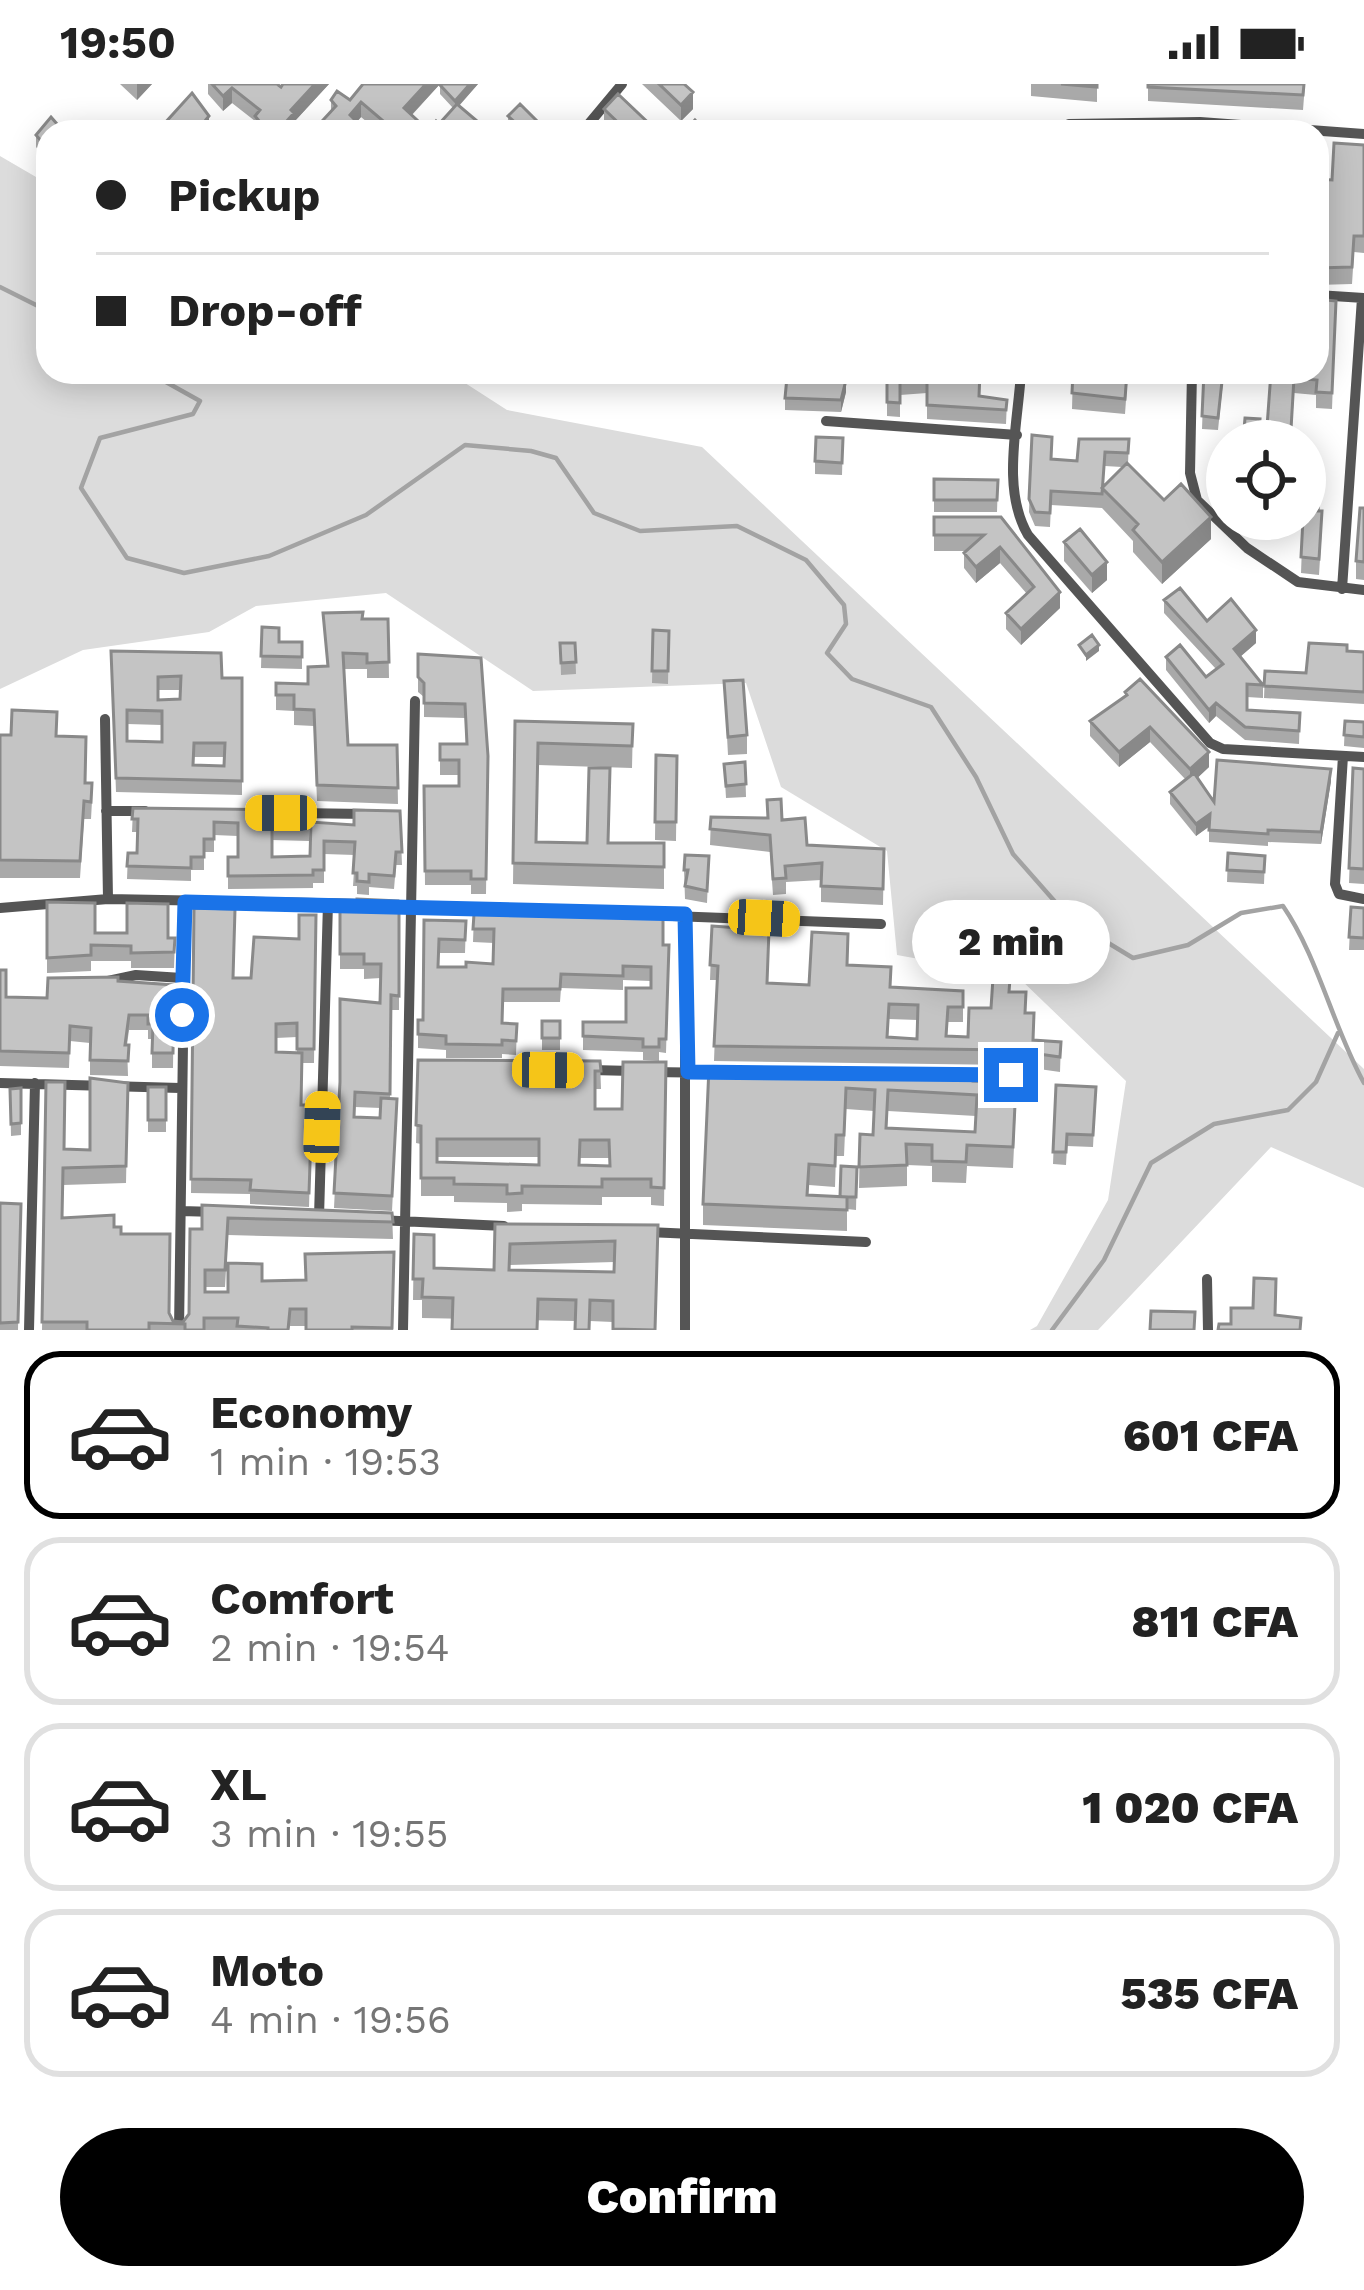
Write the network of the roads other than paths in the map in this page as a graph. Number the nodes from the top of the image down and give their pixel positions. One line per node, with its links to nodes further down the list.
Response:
1 (622, 84): 2 (street)
2 (596, 120)
3 (1329, 133): 4 (street)
4 (1364, 134)
5 (1329, 297): 6 (street)
6 (1363, 298): 11 (street)
7 (1021, 384): 10 (street)
8 (1192, 384): 11 (street)
9 (826, 421): 10 (street)
10 (1017, 436): 15 (street)
11 (1342, 589): 12 (street)
12 (1364, 590)
13 (415, 700): 20 (street)
14 (105, 719): 17 (street)
15 (1342, 756): 16 (street); 22 (street)
16 (1364, 757)
17 (106, 811): 18 (street); 21 (street)
18 (153, 812)
19 (272, 813): 20 (street)
20 (413, 814): 25 (street)
21 (108, 899): 23 (street); 26 (street)
22 (1364, 899)
23 (185, 902): 24 (street); 29 (street)
24 (328, 903): 25 (street); 44 (street)
25 (411, 907): 27 (street); 31 (street)
26 (0, 908)
27 (685, 914): 28 (street); 34 (street)
28 (880, 925)
29 (182, 978): 30 (street); 40 (street)
30 (101, 982)
31 (408, 1067): 32 (street); 47 (street)
32 (431, 1067)
33 (571, 1070): 34 (street)
34 (688, 1072): 35 (street); 50 (street)
35 (734, 1073)
36 (780, 1073): 37 (street)
37 (1011, 1075)
38 (0, 1083): 39 (street)
39 (35, 1083): 40 (street); 53 (street)
40 (180, 1088): 41 (street)
41 (181, 1211): 42 (street); 54 (street)
42 (227, 1213)
43 (296, 1216): 44 (street)
44 (319, 1217): 45 (street)
45 (340, 1218)
46 (362, 1219): 47 (street)
47 (405, 1221): 48 (street); 55 (street)
48 (523, 1226)
49 (641, 1232): 50 (street)
50 (688, 1234): 51 (street); 56 (street)
51 (866, 1242)
52 (1207, 1279): 57 (street)
53 (29, 1330)
54 (179, 1330)
55 (403, 1330)
56 (686, 1330)
57 (1208, 1330)

